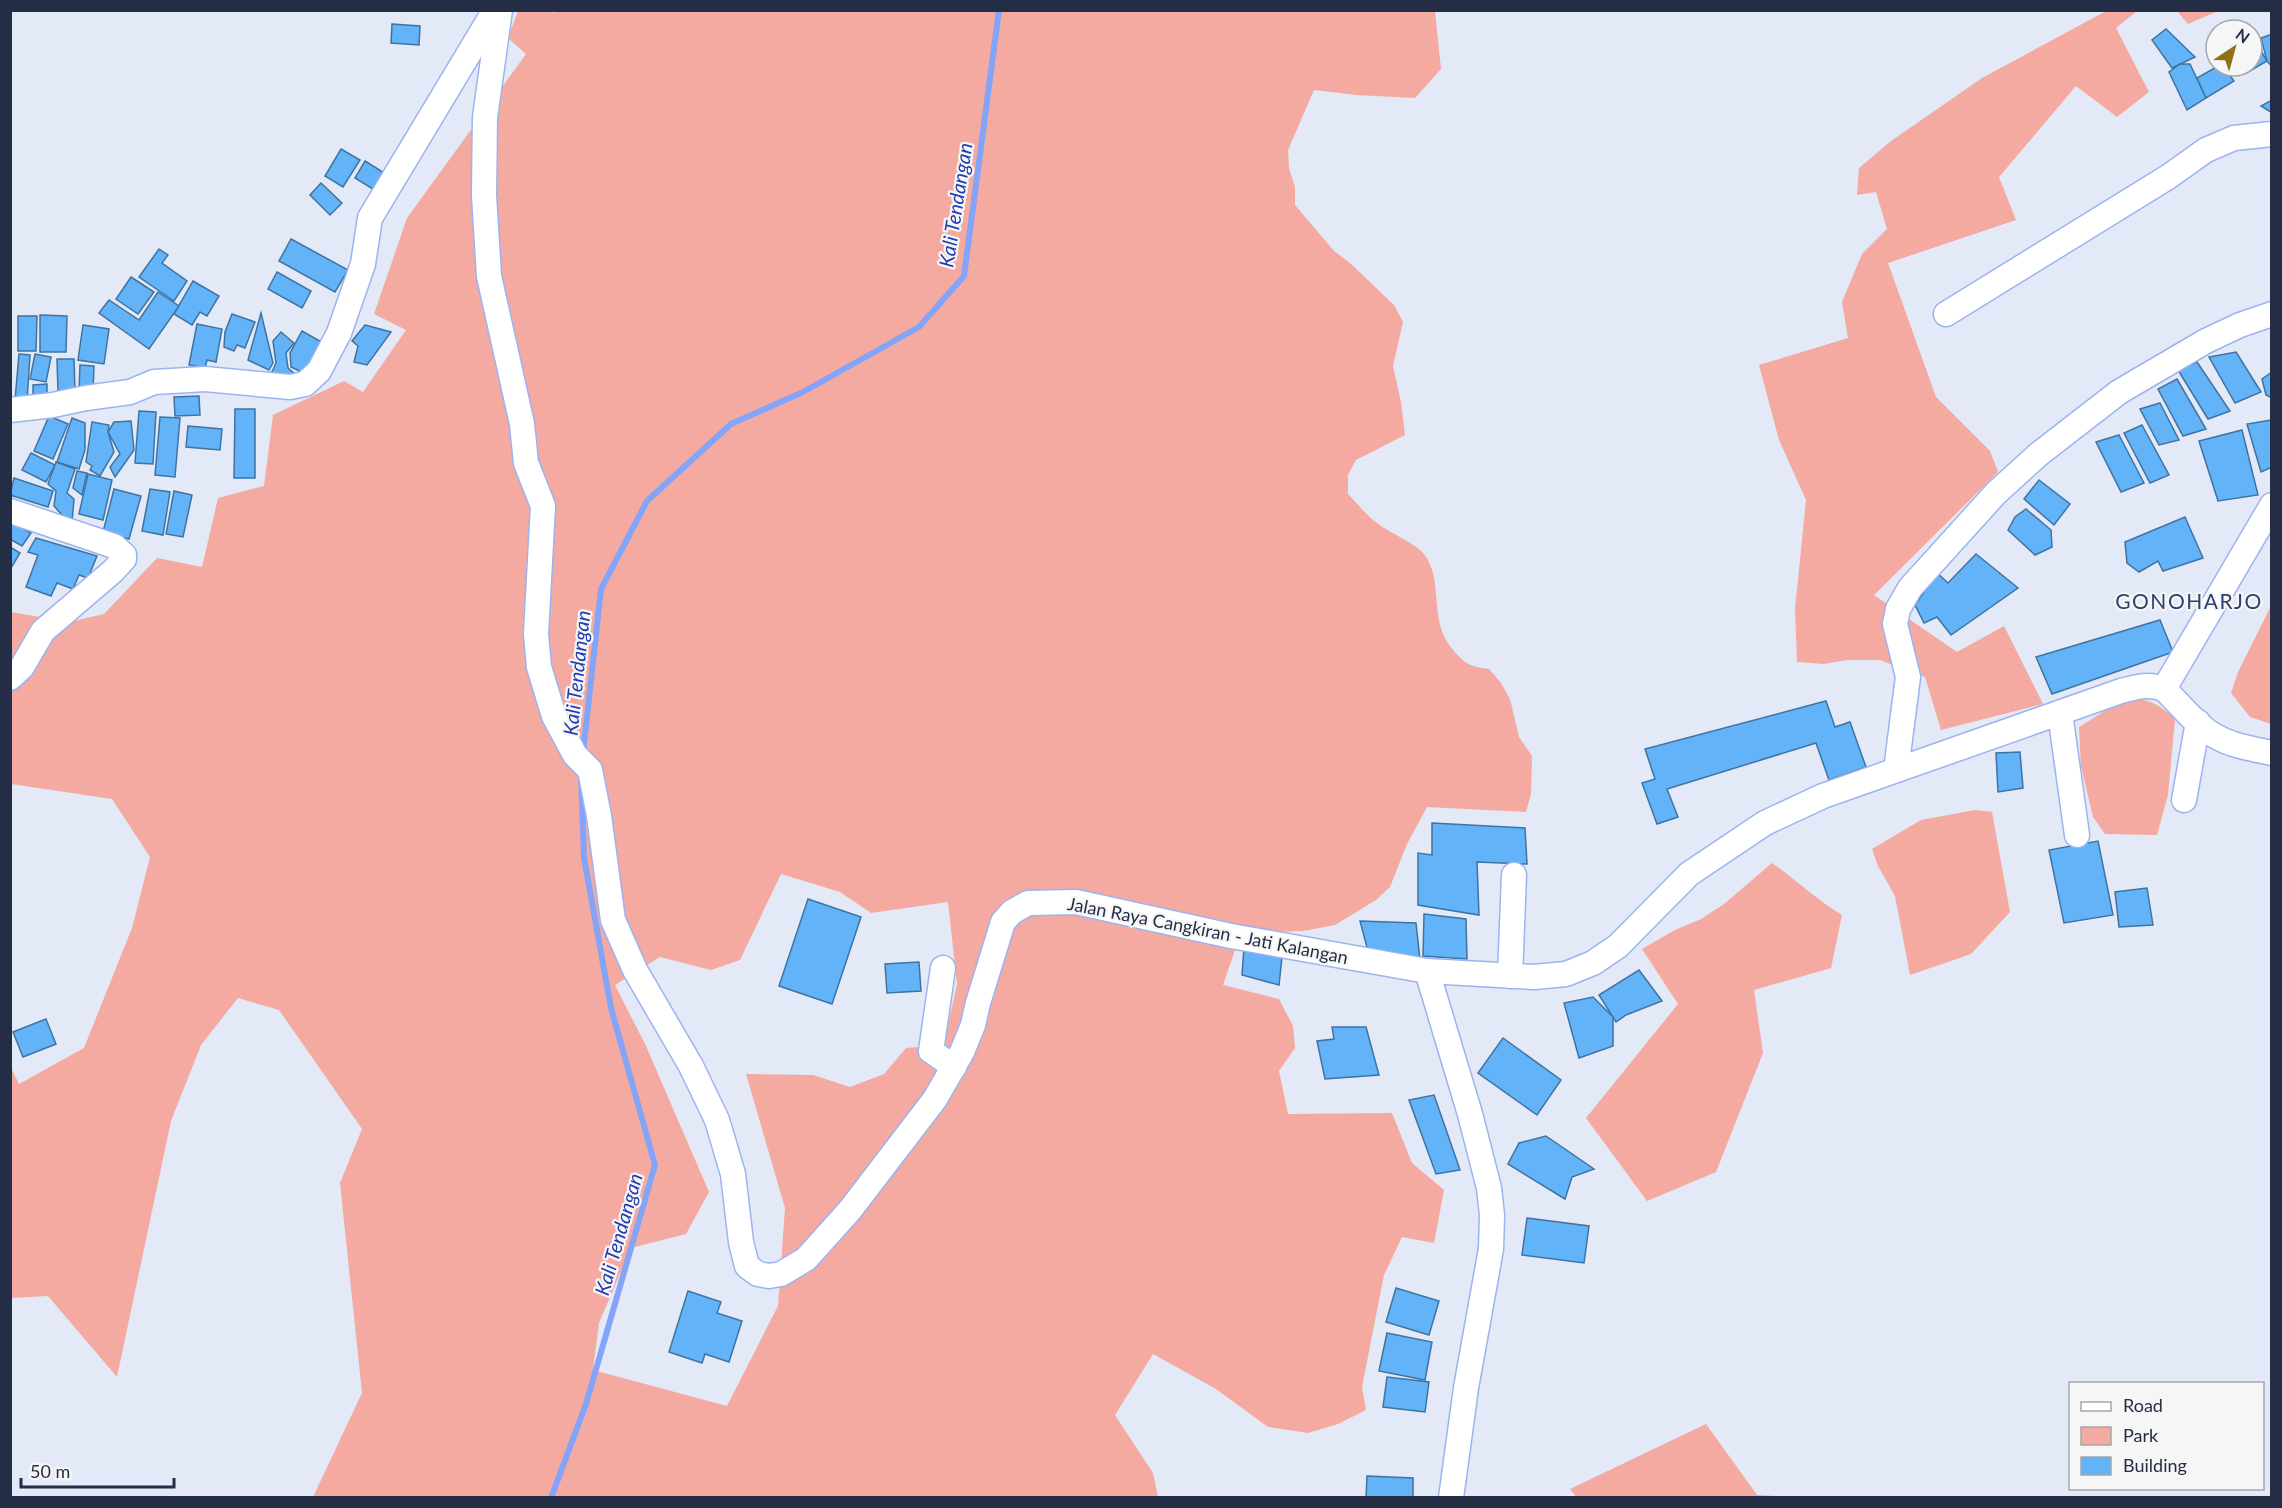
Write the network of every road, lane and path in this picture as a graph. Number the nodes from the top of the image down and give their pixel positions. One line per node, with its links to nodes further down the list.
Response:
1 (498, 10): 5 (street); 20 (street, Jalan Raya Cangkiran - Jati Kalangan)
2 (2271, 134): 3 (street)
3 (1946, 314)
4 (2271, 314): 13 (street)
5 (10, 410)
6 (2271, 505): 9 (street)
7 (10, 511): 8 (street)
8 (10, 678)
9 (2164, 689): 10 (street, Jalan Raya Cangkiran - Jati Kalangan); 11 (street)
10 (2060, 713): 13 (street, Jalan Raya Cangkiran - Jati Kalangan); 15 (street)
11 (2198, 722): 12 (street); 14 (street)
12 (2271, 753)
13 (1896, 770): 19 (street, Jalan Raya Cangkiran - Jati Kalangan)
14 (2184, 800)
15 (2077, 835)
16 (1514, 875): 19 (street)
17 (943, 968): 20 (street)
18 (1427, 971): 19 (street, Jalan Raya Cangkiran - Jati Kalangan); 20 (street, Jalan Raya Cangkiran - Jati Kalangan); 21 (street)
19 (1510, 976)
20 (954, 1067)
21 (1451, 1497)

